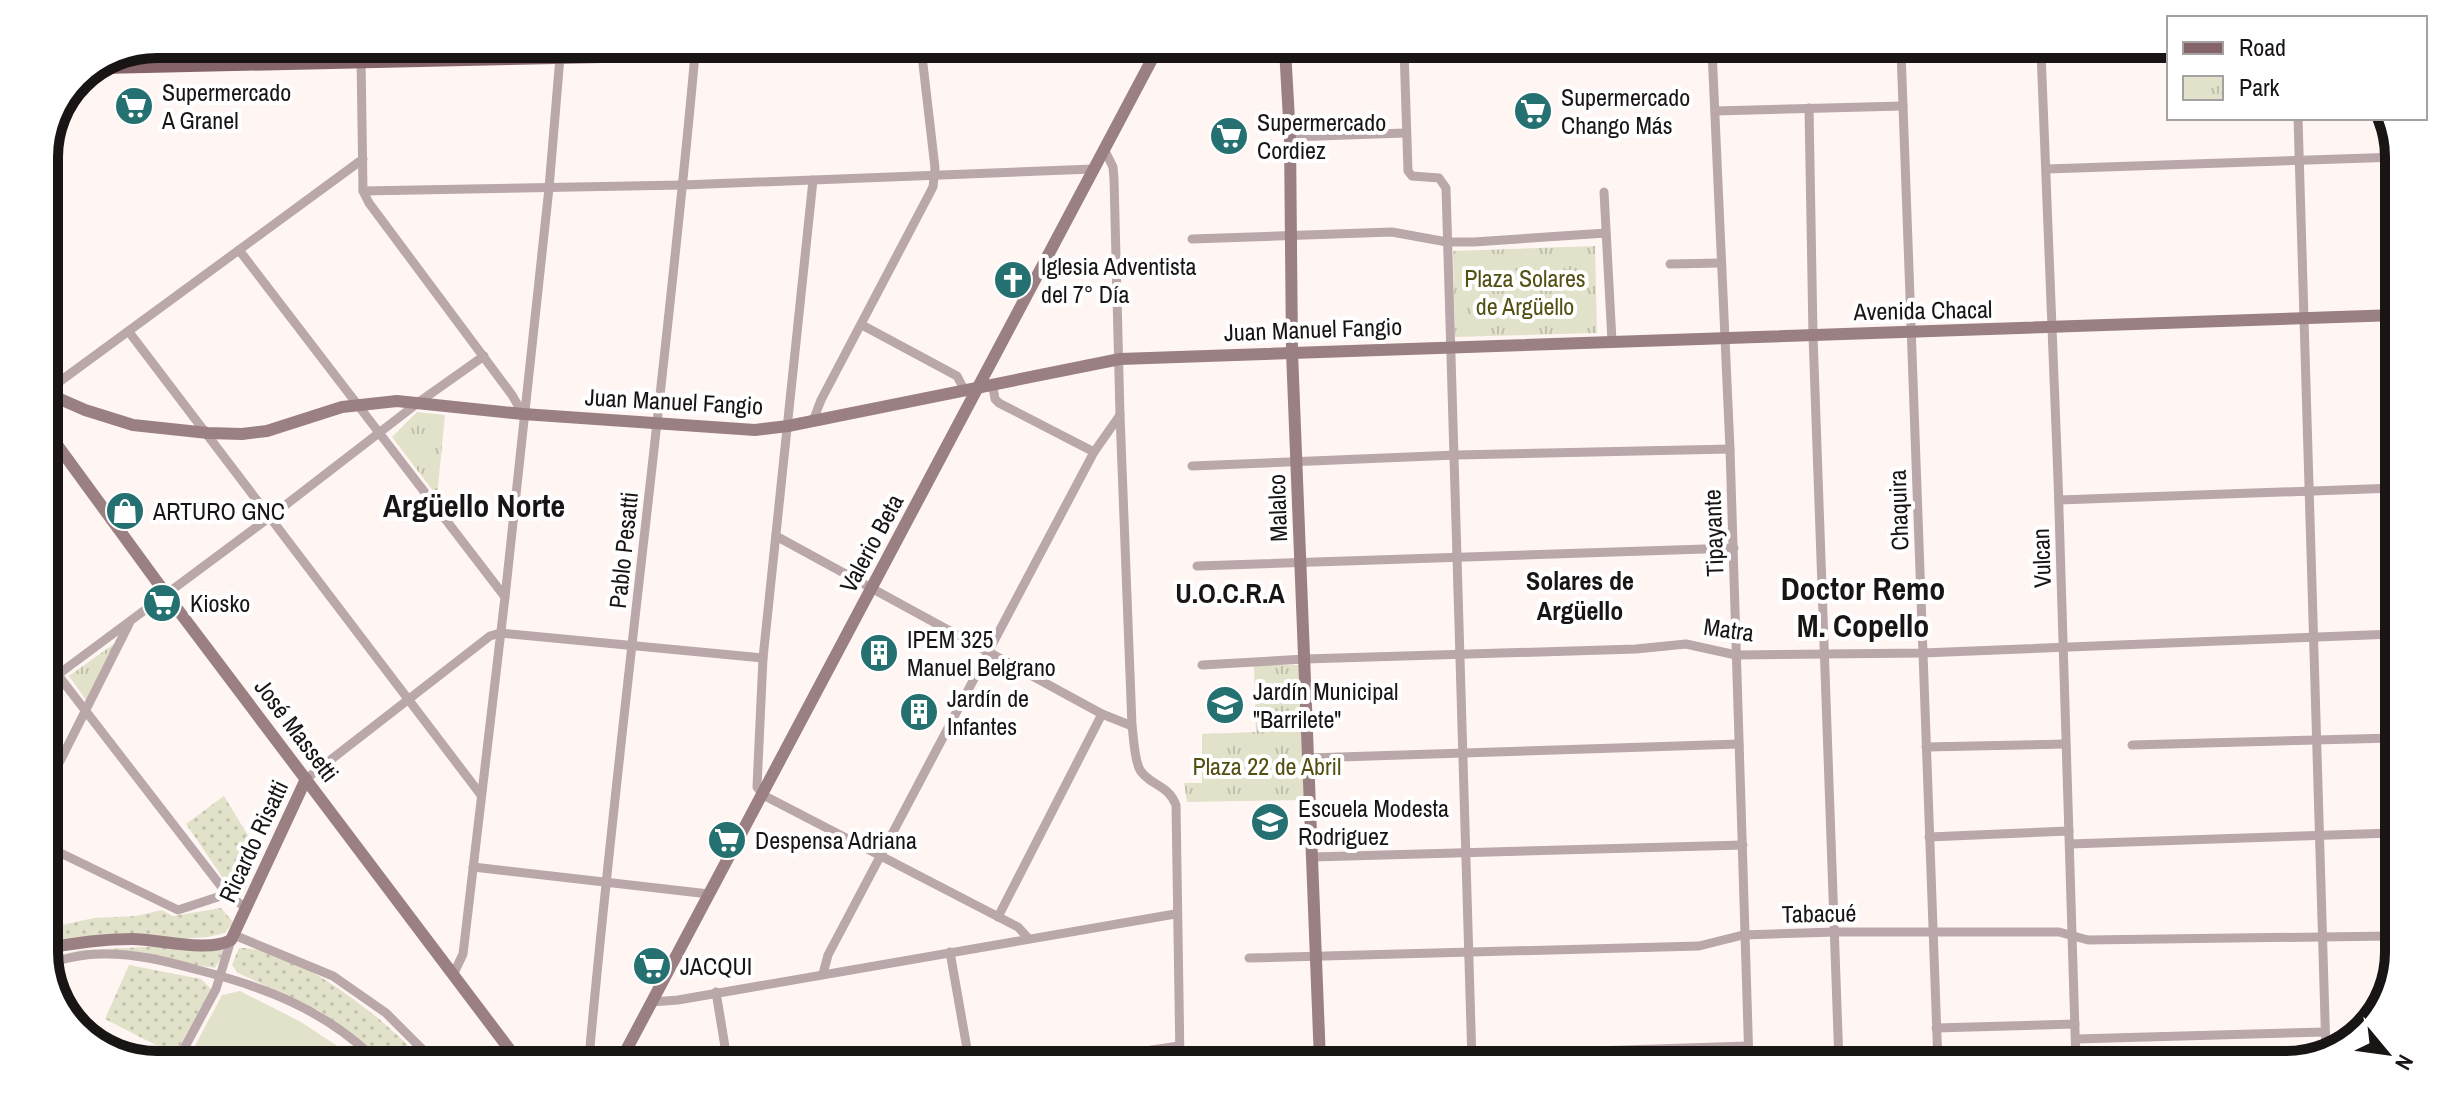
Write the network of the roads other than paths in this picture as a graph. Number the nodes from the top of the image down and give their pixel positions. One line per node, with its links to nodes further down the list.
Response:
1 (243, 58): 12 (main road)
2 (361, 58): 21 (street)
3 (560, 58): 28 (street)
4 (696, 58): 27 (street, Pablo Pesatti)
5 (922, 58): 25 (street)
6 (1153, 58): 19 (main road, Valerio Beta)
7 (1286, 58): 18 (main road, Malalco)
8 (1404, 58): 17 (street)
9 (1712, 58): 15 (street, Tipayante)
10 (1901, 58): 13 (street, Chaquira)
11 (2041, 58): 24 (street, Vulcan)
12 (120, 66)
13 (1903, 106): 14 (street); 43 (street, Chaquira)
14 (1809, 108): 15 (street); 44 (street)
15 (1715, 111): 36 (street, Tipayante)
16 (2298, 120): 22 (street)
17 (1405, 133): 18 (street); 34 (street)
18 (1290, 137): 32 (main road, Malalco)
19 (1104, 149): 23 (main road, Valerio Beta); 50 (street)
20 (2385, 157): 22 (street)
21 (363, 159): 29 (street); 35 (street)
22 (2299, 160): 24 (street); 39 (street)
23 (1093, 169): 25 (street); 53 (main road, Valerio Beta)
24 (2047, 169): 41 (street, Vulcan)
25 (936, 175): 26 (street); 40 (street)
26 (813, 180): 27 (street); 61 (street)
27 (683, 185): 28 (street); 60 (street, Pablo Pesatti)
28 (549, 188): 29 (street); 57 (street)
29 (363, 191): 49 (street)
30 (1604, 192): 31 (street)
31 (1606, 233): 34 (street); 46 (street)
32 (1291, 237): 33 (street); 34 (street); 48 (main road, Malalco)
33 (1192, 239)
34 (1447, 242): 47 (street)
35 (239, 250): 42 (street); 56 (street)
36 (1721, 263): 37 (street); 45 (street, Tipayante)
37 (1670, 264)
38 (2385, 315): 39 (main road, Avenida Chacal)
39 (2304, 318): 41 (main road, Avenida Chacal); 71 (street)
40 (862, 325): 53 (street); 59 (street)
41 (2052, 329): 43 (main road, Avenida Chacal); 72 (street, Vulcan)
42 (129, 332): 51 (street); 62 (street)
43 (1912, 332): 44 (main road, Avenida Chacal); 90 (street, Chaquira)
44 (1813, 335): 45 (main road, Avenida Chacal); 89 (street)
45 (1725, 339): 46 (main road, Avenida Chacal); 65 (street, Tipayante)
46 (1612, 341): 47 (main road, Avenida Chacal)
47 (1451, 346): 48 (main road, Juan Manuel Fangio); 67 (street)
48 (1292, 352): 50 (main road, Juan Manuel Fangio); 68 (main road, Malalco)
49 (484, 356): 55 (street); 57 (street)
50 (1120, 359): 52 (main road, Juan Manuel Fangio); 58 (street)
51 (58, 382)
52 (993, 387): 53 (main road, Juan Manuel Fangio); 66 (street)
53 (971, 390): 59 (main road, Juan Manuel Fangio); 79 (main road, Valerio Beta)
54 (58, 398): 62 (main road, Juan Manuel Fangio)
55 (419, 402): 56 (main road, Juan Manuel Fangio); 57 (main road, Juan Manuel Fangio); 63 (street)
56 (357, 405): 62 (main road, Juan Manuel Fangio); 63 (street)
57 (523, 414): 60 (main road, Juan Manuel Fangio); 81 (street)
58 (1120, 415): 66 (street); 100 (street)
59 (813, 421): 61 (main road, Juan Manuel Fangio)
60 (657, 424): 61 (main road, Juan Manuel Fangio); 86 (street, Pablo Pesatti)
61 (788, 426): 74 (street)
62 (208, 433): 73 (street)
63 (380, 434): 73 (street); 81 (street)
64 (58, 446): 80 (main road, José Massetti)
65 (1730, 449): 67 (street); 75 (street, Tipayante)
66 (1094, 452): 88 (street)
67 (1456, 455): 68 (street); 76 (street)
68 (1297, 461): 69 (street); 77 (main road, Malalco)
69 (1192, 466)
70 (2385, 488): 71 (street)
71 (2310, 491): 72 (street); 85 (street)
72 (2059, 500): 87 (street, Vulcan)
73 (270, 517): 80 (street); 97 (street)
74 (776, 536): 79 (street); 93 (street)
75 (1734, 548): 76 (street); 92 (street, Tipayante)
76 (1459, 556): 77 (street); 91 (street)
77 (1301, 562): 78 (street); 94 (main road, Malalco)
78 (1197, 566)
79 (872, 589): 88 (street); 112 (main road, Valerio Beta)
80 (166, 594): 82 (street); 110 (main road, José Massetti)
81 (505, 597): 83 (street)
82 (130, 621): 96 (street); 98 (street)
83 (500, 633): 86 (street); 97 (street, Ricardo Risatti); 111 (street)
84 (2385, 634): 85 (street, Matra)
85 (2314, 637): 87 (street, Matra); 102 (street)
86 (633, 646): 93 (street); 124 (street, Pablo Pesatti)
87 (2063, 648): 90 (street, Matra); 104 (street, Vulcan)
88 (988, 653): 99 (street); 121 (street)
89 (1825, 653): 90 (street, Matra); 92 (street, Matra); 130 (street)
90 (1923, 653): 106 (street, Chaquira)
91 (1461, 654): 92 (street, Matra); 94 (street, Matra); 107 (street)
92 (1736, 655): 103 (street, Tipayante)
93 (763, 658): 112 (street)
94 (1305, 659): 95 (street, Matra); 108 (main road, Malalco)
95 (1202, 665)
96 (58, 675): 98 (street)
97 (408, 698): 110 (street, Ricardo Risatti); 111 (street)
98 (85, 712): 109 (street); 125 (street)
99 (1102, 714): 100 (street); 129 (street)
100 (1132, 726): 128 (street)
101 (2385, 738): 102 (street)
102 (2317, 740): 105 (street); 115 (street)
103 (1739, 744): 107 (street); 118 (street, Tipayante)
104 (2065, 744): 106 (street); 113 (street, Vulcan)
105 (2132, 745)
106 (1926, 747): 116 (street, Chaquira)
107 (1463, 754): 108 (street); 120 (street)
108 (1309, 758): 122 (main road, Malalco)
109 (58, 765)
110 (306, 779): 127 (main road, Ricardo Risatti); 144 (main road, José Massetti)
111 (481, 795): 123 (street)
112 (763, 795): 121 (street); 126 (main road, Valerio Beta)
113 (2069, 831): 116 (street); 117 (street, Vulcan)
114 (2385, 833): 115 (street)
115 (2320, 836): 117 (street); 136 (street)
116 (1929, 837): 131 (street, Chaquira)
117 (2070, 844): 133 (street, Vulcan)
118 (1743, 845): 120 (street); 132 (street, Tipayante)
119 (58, 852): 125 (street)
120 (1466, 852): 122 (street); 140 (street)
121 (880, 856): 129 (street); 145 (street)
122 (1313, 857): 141 (main road, Malalco)
123 (473, 867): 124 (street); 144 (street)
124 (605, 881): 126 (street); 160 (street, Pablo Pesatti)
125 (227, 894): 127 (street)
126 (709, 894): 148 (main road, Valerio Beta)
127 (246, 908): 135 (main road, Ricardo Risatti)
128 (1175, 914): 137 (street); 154 (street)
129 (998, 917): 137 (street)
130 (1836, 932): 131 (street, Tabacué); 132 (street, Tabacué); 170 (street)
131 (1933, 932): 133 (street, Tabacué); 150 (street, Chaquira)
132 (1743, 935): 140 (street, Tabacué); 155 (street, Tipayante)
133 (2072, 936): 136 (street, Tabacué); 149 (street, Vulcan)
134 (2385, 936): 136 (street, Tabacué)
135 (232, 937): 138 (main road); 146 (street, Ricardo Risatti); 158 (street)
136 (2323, 937): 151 (street)
137 (1028, 938): 139 (street)
138 (58, 947)
139 (950, 952): 145 (street); 163 (street)
140 (1469, 952): 141 (street, Tabacué); 167 (street)
141 (1315, 957): 142 (street, Tabacué); 166 (main road, Malalco)
142 (1249, 958)
143 (58, 961): 146 (street)
144 (454, 973): 159 (main road, José Massetti)
145 (823, 974): 147 (street)
146 (221, 975): 156 (street, Ricardo Risatti); 157 (street)
147 (716, 992): 148 (street); 162 (street)
148 (652, 1002): 161 (main road, Valerio Beta)
149 (2075, 1024): 150 (street); 152 (street, Vulcan)
150 (1936, 1028): 171 (street, Chaquira)
151 (2325, 1032): 152 (street); 153 (street)
152 (2076, 1039): 172 (street, Vulcan)
153 (2326, 1043)
154 (1179, 1046): 164 (street); 165 (street)
155 (1748, 1046): 168 (street); 169 (street, Tipayante)
156 (183, 1051)
157 (366, 1051)
158 (424, 1051)
159 (511, 1051)
160 (590, 1051)
161 (626, 1051)
162 (726, 1051)
163 (967, 1051)
164 (1145, 1051)
165 (1179, 1051)
166 (1320, 1051)
167 (1472, 1051)
168 (1633, 1051)
169 (1748, 1051)
170 (1839, 1051)
171 (1937, 1051)
172 (2076, 1051)

